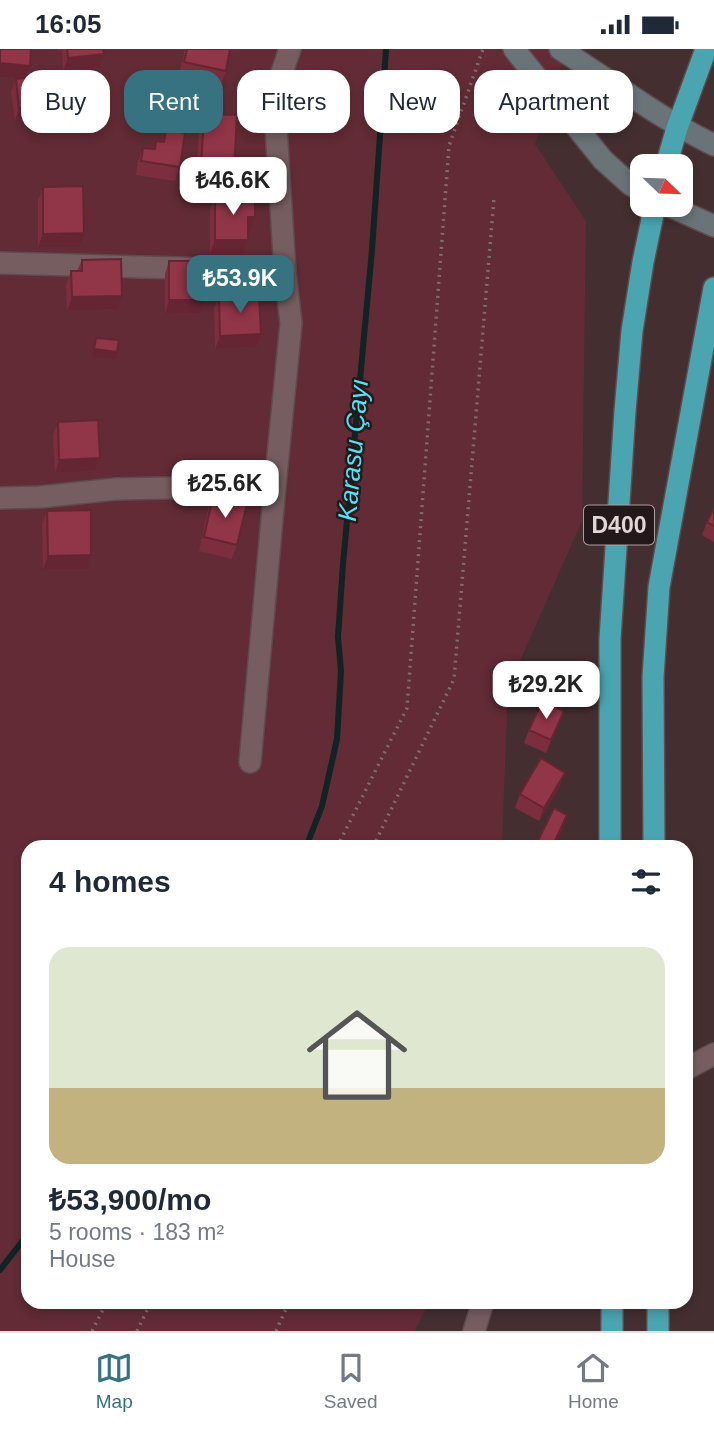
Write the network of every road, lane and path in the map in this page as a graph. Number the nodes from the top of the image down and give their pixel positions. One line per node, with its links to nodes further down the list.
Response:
1 (290, 49): 15 (street)
2 (483, 49): 20 (path)
3 (513, 49): 9 (street)
4 (560, 49): 6 (street)
5 (706, 49): 6 (highway)
6 (677, 128): 7 (street); 8 (highway)
7 (714, 145)
8 (669, 154)
9 (630, 184)
10 (494, 198): 21 (path)
11 (652, 217): 22 (highway, D400)
12 (693, 217): 13 (street)
13 (714, 226)
14 (0, 263): 15 (street)
15 (285, 271): 17 (street)
16 (714, 288): 23 (highway, D400)
17 (275, 486): 18 (street); 19 (street)
18 (0, 498)
19 (250, 762)
20 (341, 840)
21 (376, 840)
22 (610, 840)
23 (654, 840)
24 (714, 1054): 25 (street)
25 (693, 1065)
26 (103, 1309): 32 (path)
27 (147, 1309): 33 (path)
28 (286, 1309): 34 (path)
29 (481, 1309): 35 (street)
30 (611, 1309): 36 (highway)
31 (658, 1309): 37 (highway)
32 (92, 1331)
33 (136, 1331)
34 (276, 1331)
35 (474, 1331)
36 (612, 1331)
37 (658, 1331)

